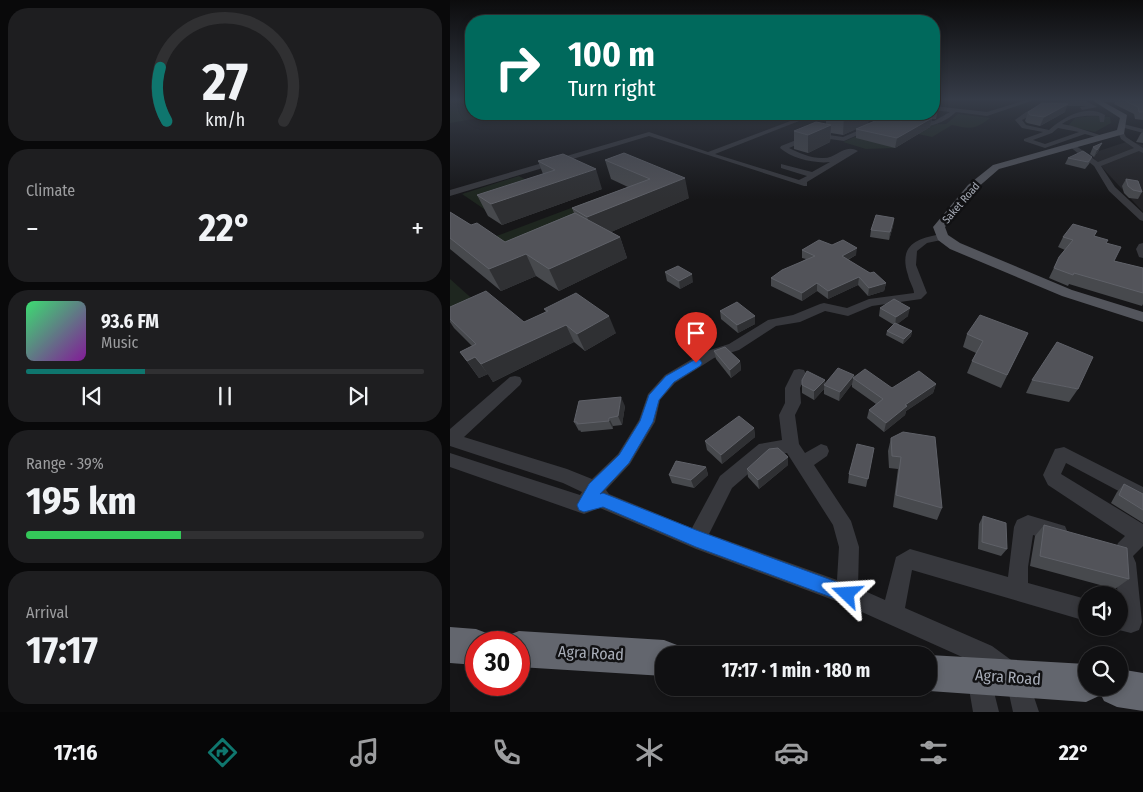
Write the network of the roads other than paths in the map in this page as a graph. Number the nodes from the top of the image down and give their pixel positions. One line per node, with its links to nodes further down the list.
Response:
1 (763, 133): 11 (street)
2 (857, 133): 14 (street)
3 (1046, 133): 4 (street)
4 (1081, 133)
5 (1090, 133): 8 (street)
6 (1109, 133): 8 (main road, Saket Road)
7 (1122, 133): 10 (street)
8 (1100, 136): 9 (main road, Saket Road)
9 (1074, 146): 12 (street); 17 (main road, Saket Road)
10 (1141, 150): 12 (street)
11 (708, 154): 14 (street); 15 (street)
12 (1097, 165): 16 (street)
13 (784, 166): 14 (street)
14 (813, 175)
15 (450, 193)
16 (1143, 218)
17 (942, 237): 20 (main road, Saket Road); 29 (street)
18 (1143, 246): 19 (street)
19 (1143, 255)
20 (1143, 317)
21 (799, 374): 24 (street)
22 (515, 381): 23 (street)
23 (450, 439): 29 (street)
24 (791, 446): 27 (street); 32 (street)
25 (821, 451): 27 (street)
26 (450, 460): 29 (street)
27 (802, 464): 35 (street)
28 (1143, 496): 30 (street)
29 (594, 498): 32 (street)
30 (1142, 535): 33 (street)
31 (1072, 536): 34 (street)
32 (696, 538): 35 (street)
33 (1124, 586)
34 (1018, 589): 37 (street); 38 (street)
35 (847, 594): 38 (street)
36 (1128, 607): 39 (street)
37 (1078, 608)
38 (893, 614): 44 (street)
39 (1128, 622)
40 (450, 645): 41 (highway)
41 (465, 646)
42 (530, 650): 43 (highway, Agra Road)
43 (655, 657)
44 (981, 665): 45 (highway, Agra Road); 49 (highway, Agra Road); 50 (street)
45 (937, 672)
46 (1078, 684): 49 (highway, Agra Road)
47 (1128, 690): 48 (highway)
48 (1143, 692)
49 (1022, 695)
50 (986, 712)

